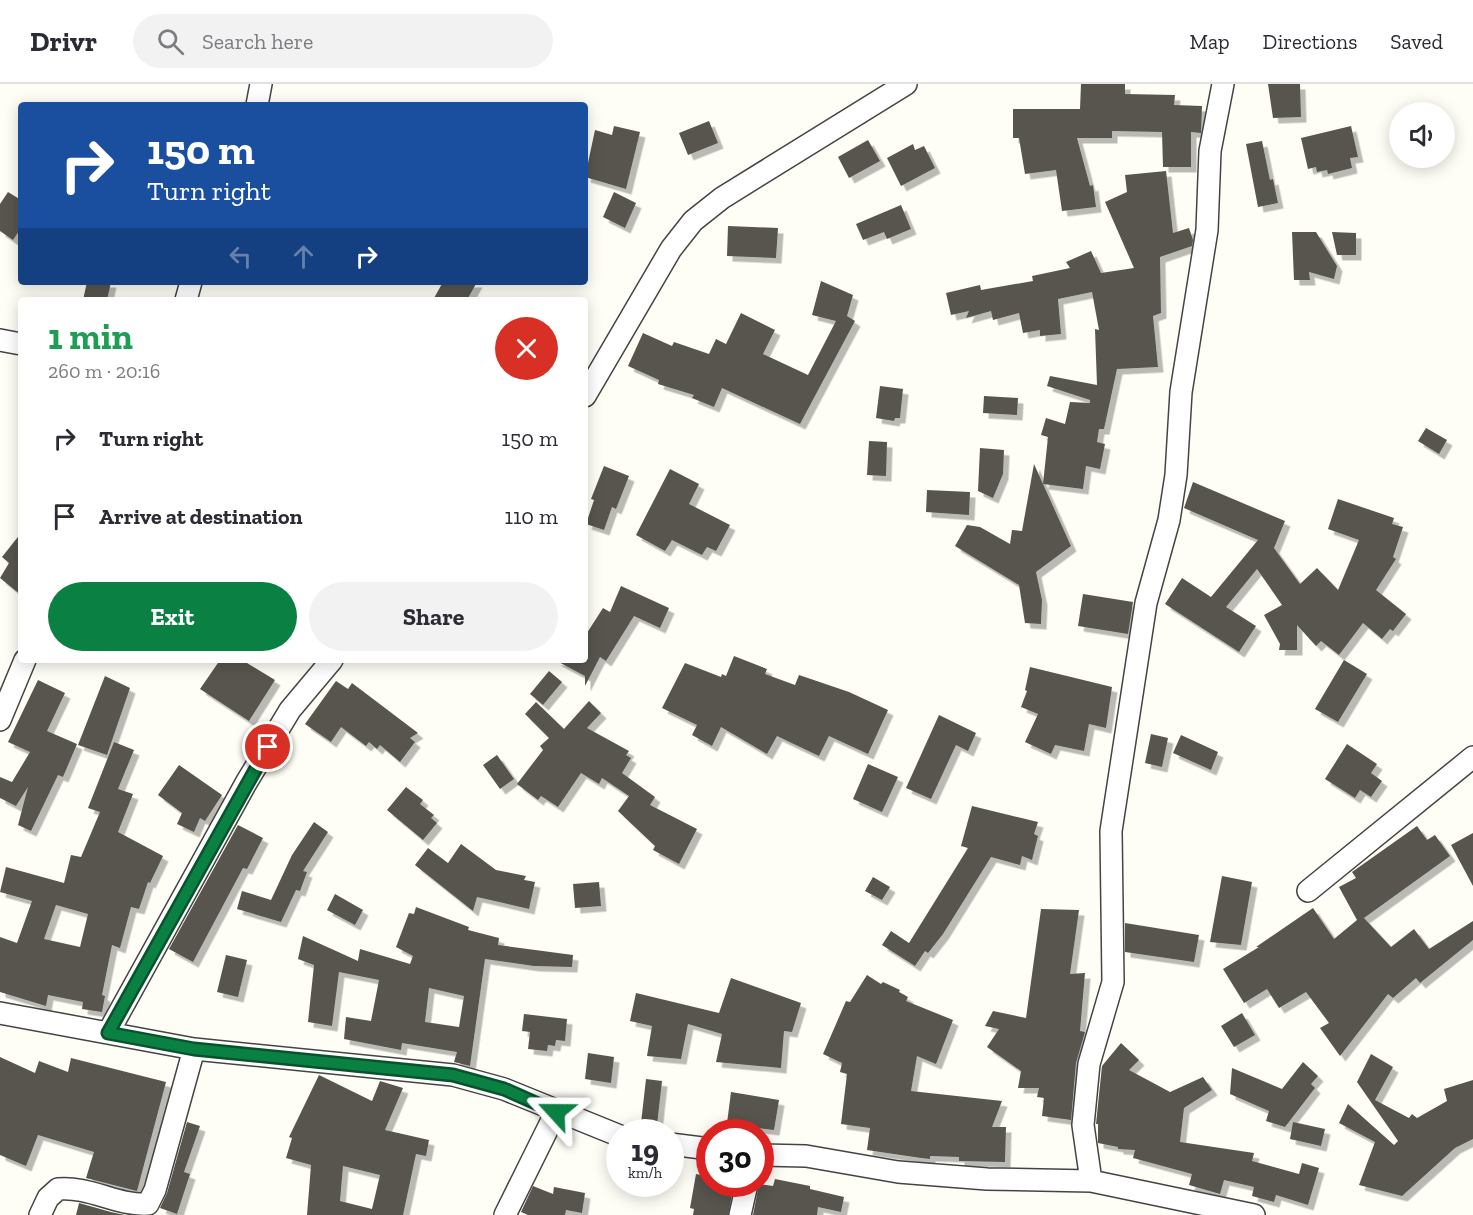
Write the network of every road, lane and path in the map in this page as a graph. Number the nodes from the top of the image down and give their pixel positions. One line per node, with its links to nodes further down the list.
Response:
1 (261, 84): 4 (street)
2 (906, 84): 7 (street)
3 (1223, 84): 19 (street)
4 (258, 102)
5 (0, 340): 6 (street)
6 (18, 344)
7 (588, 391)
8 (24, 663): 10 (street)
9 (329, 663): 14 (street)
10 (0, 720)
11 (1473, 756): 12 (street)
12 (1308, 891)
13 (0, 1012): 14 (street)
14 (108, 1033): 15 (street)
15 (194, 1049): 16 (street); 22 (street)
16 (556, 1112): 17 (street); 23 (street)
17 (606, 1131)
18 (774, 1155): 19 (street)
19 (1091, 1181): 21 (street)
20 (744, 1197): 24 (street)
21 (1209, 1209): 25 (street)
22 (40, 1215)
23 (505, 1215)
24 (740, 1215)
25 (1254, 1215)

